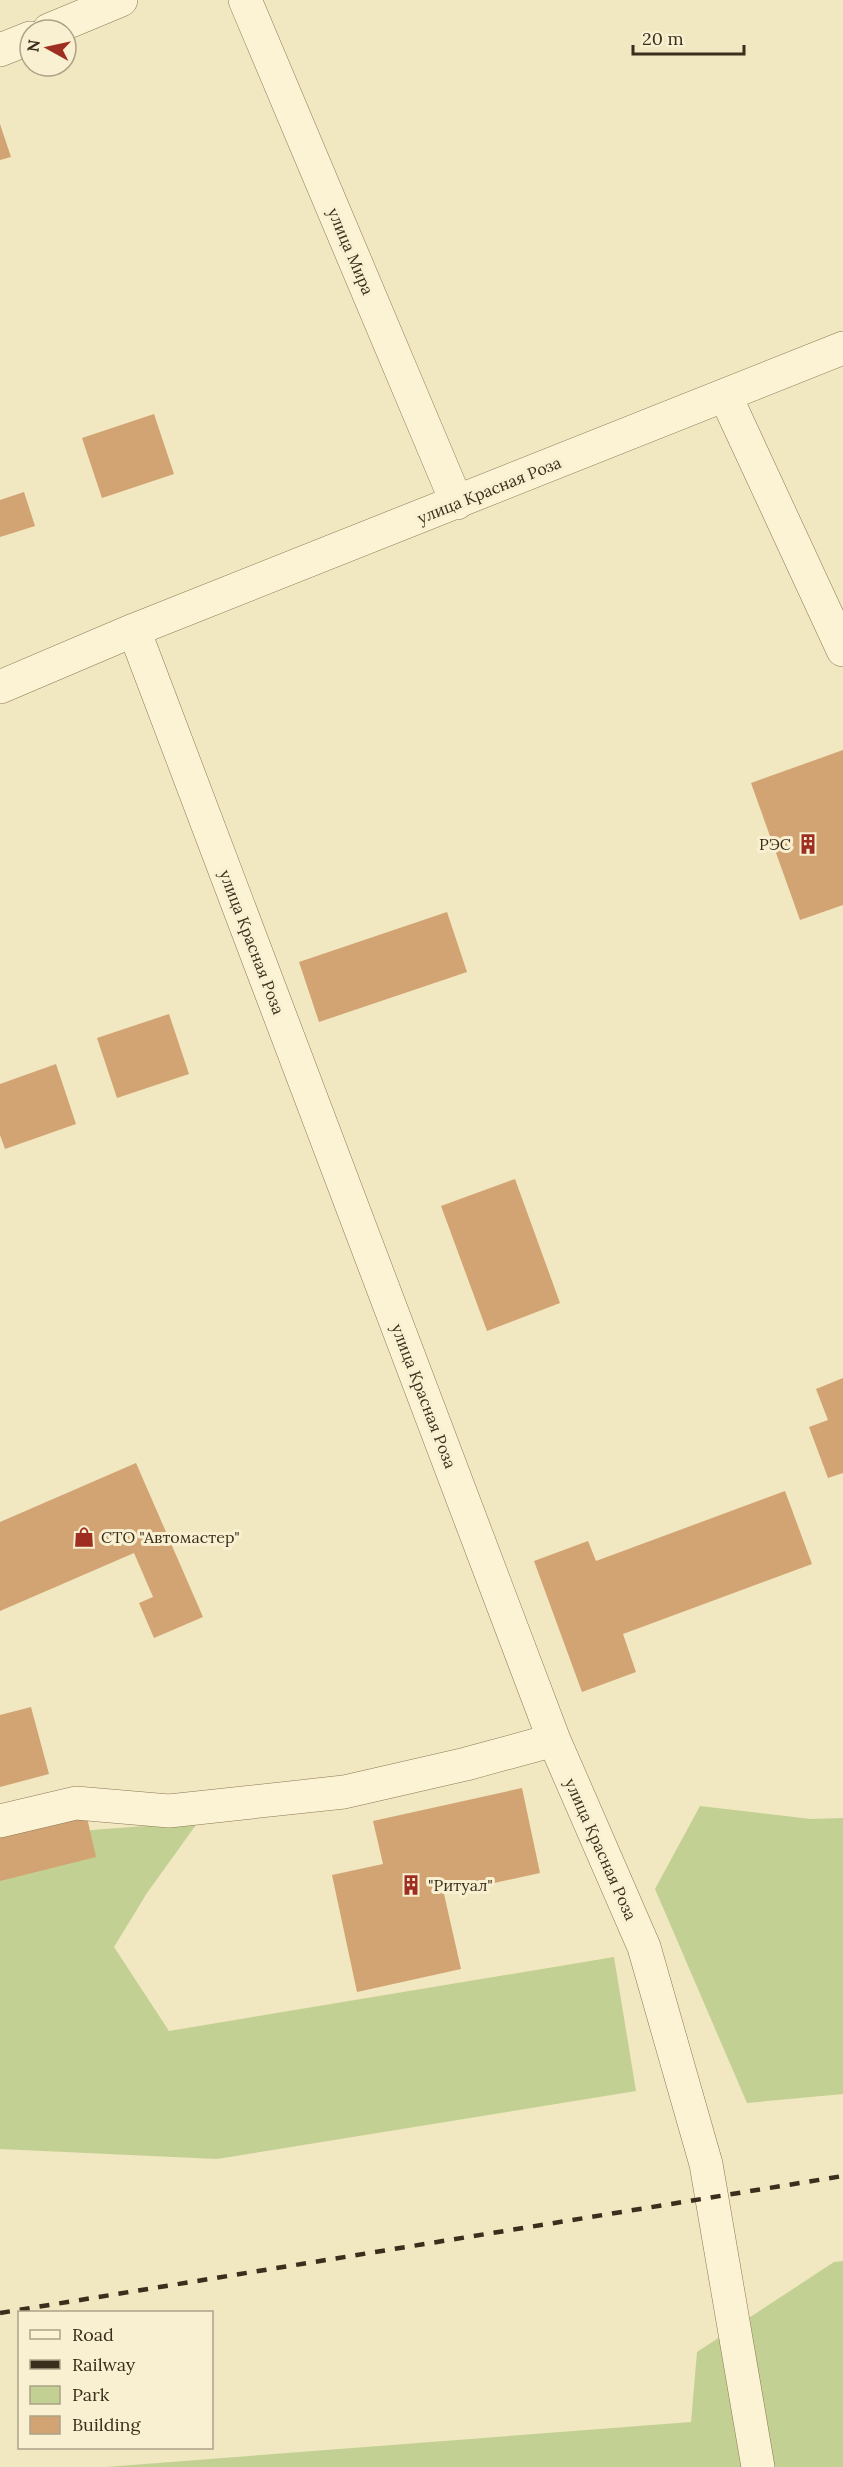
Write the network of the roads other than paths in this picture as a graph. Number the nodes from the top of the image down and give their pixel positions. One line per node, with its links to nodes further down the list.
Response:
1 (121, 0): 3 (street)
2 (245, 0): 8 (street, улица Мира)
3 (78, 18)
4 (18, 43): 5 (street)
5 (0, 50)
6 (843, 348): 7 (street, улица Красная Роза)
7 (725, 395): 8 (street, улица Красная Роза); 10 (street)
8 (457, 503): 9 (street, улица Красная Роза)
9 (135, 630): 11 (street, улица Красная Роза); 12 (street, улица Красная Роза)
10 (843, 650)
11 (0, 687)
12 (554, 1740): 13 (street); 14 (street, улица Красная Роза)
13 (0, 1821)
14 (758, 2467)

